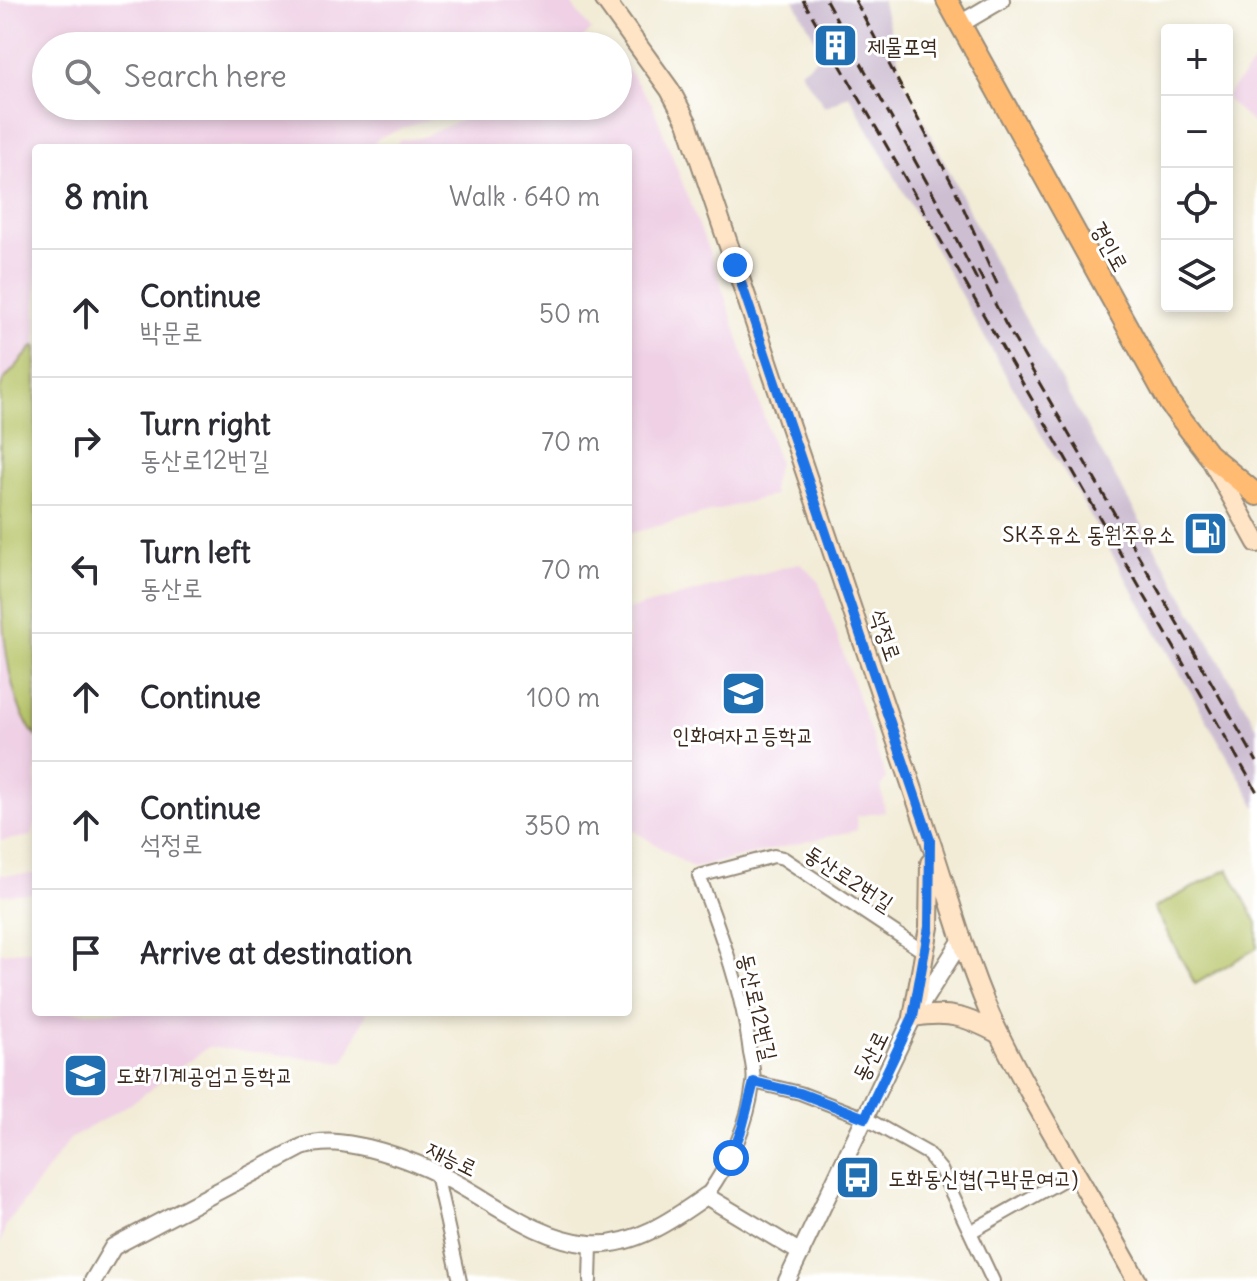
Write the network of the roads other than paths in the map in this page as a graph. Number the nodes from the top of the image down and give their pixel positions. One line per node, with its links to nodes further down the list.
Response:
1 (605, 0): 5 (main road, 석정로)
2 (947, 0): 4 (main road, 경인로)
3 (1001, 0): 4 (street)
4 (960, 24): 7 (main road, 경인로)
5 (628, 32)
6 (632, 37): 10 (main road, 석정로)
7 (1208, 454): 8 (main road, 경인로); 9 (main road)
8 (1257, 495)
9 (1257, 543)
10 (930, 840): 12 (main road, 석정로); 13 (main road)
11 (699, 876): 13 (street, 동산로2번길); 16 (street, 동산로12번길)
12 (961, 941): 14 (street, 동산로); 15 (main road, 석정로)
13 (924, 952): 14 (main road)
14 (913, 1017): 15 (main road); 17 (street, 동산로)
15 (999, 1034): 18 (main road, 석정로)
16 (754, 1082): 17 (street, 동산로12번길); 20 (street)
17 (865, 1118): 21 (street, 동산로12번길); 23 (street, 동산로)
18 (1075, 1173): 21 (street); 24 (main road, 석정로)
19 (436, 1174): 22 (street, 재능로); 25 (street, 재능로); 26 (street)
20 (706, 1196): 22 (street, 재능로); 23 (street)
21 (972, 1231): 29 (street, 동산로12번길)
22 (591, 1244): 27 (street)
23 (801, 1253): 28 (street, 동산로)
24 (1133, 1277)
25 (93, 1281)
26 (460, 1281)
27 (590, 1281)
28 (787, 1281)
29 (993, 1281)

